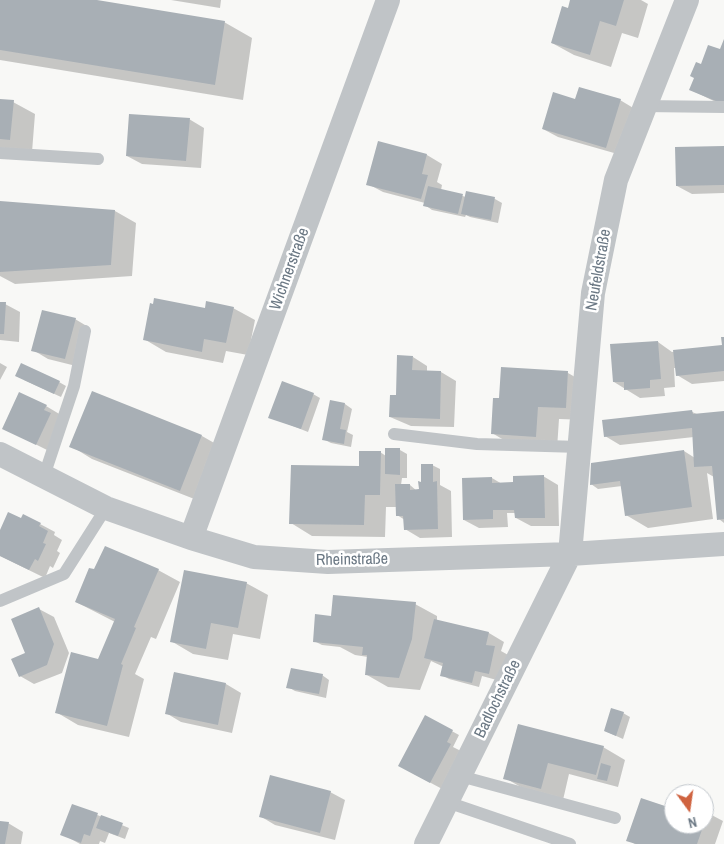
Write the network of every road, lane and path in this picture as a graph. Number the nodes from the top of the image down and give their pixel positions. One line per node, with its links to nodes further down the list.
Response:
1 (388, 0): 13 (street, Wichnerstraße)
2 (687, 0): 3 (street, Neufeldstraße)
3 (644, 106): 4 (lane); 9 (street, Neufeldstraße)
4 (724, 107)
5 (0, 153): 6 (lane)
6 (98, 158)
7 (85, 331): 11 (lane)
8 (394, 434): 9 (lane)
9 (580, 447): 15 (street, Neufeldstraße)
10 (0, 454): 11 (street, Rheinstraße)
11 (44, 476): 12 (street, Rheinstraße)
12 (106, 508): 13 (street, Rheinstraße); 16 (lane)
13 (190, 538): 15 (street, Rheinstraße)
14 (724, 544): 15 (street, Rheinstraße)
15 (570, 554): 17 (street, Badlochstraße)
16 (0, 601)
17 (460, 776): 18 (street, Badlochstraße); 19 (lane)
18 (447, 802): 20 (street, Badlochstraße); 21 (lane)
19 (615, 818)
20 (426, 844)
21 (570, 844)

